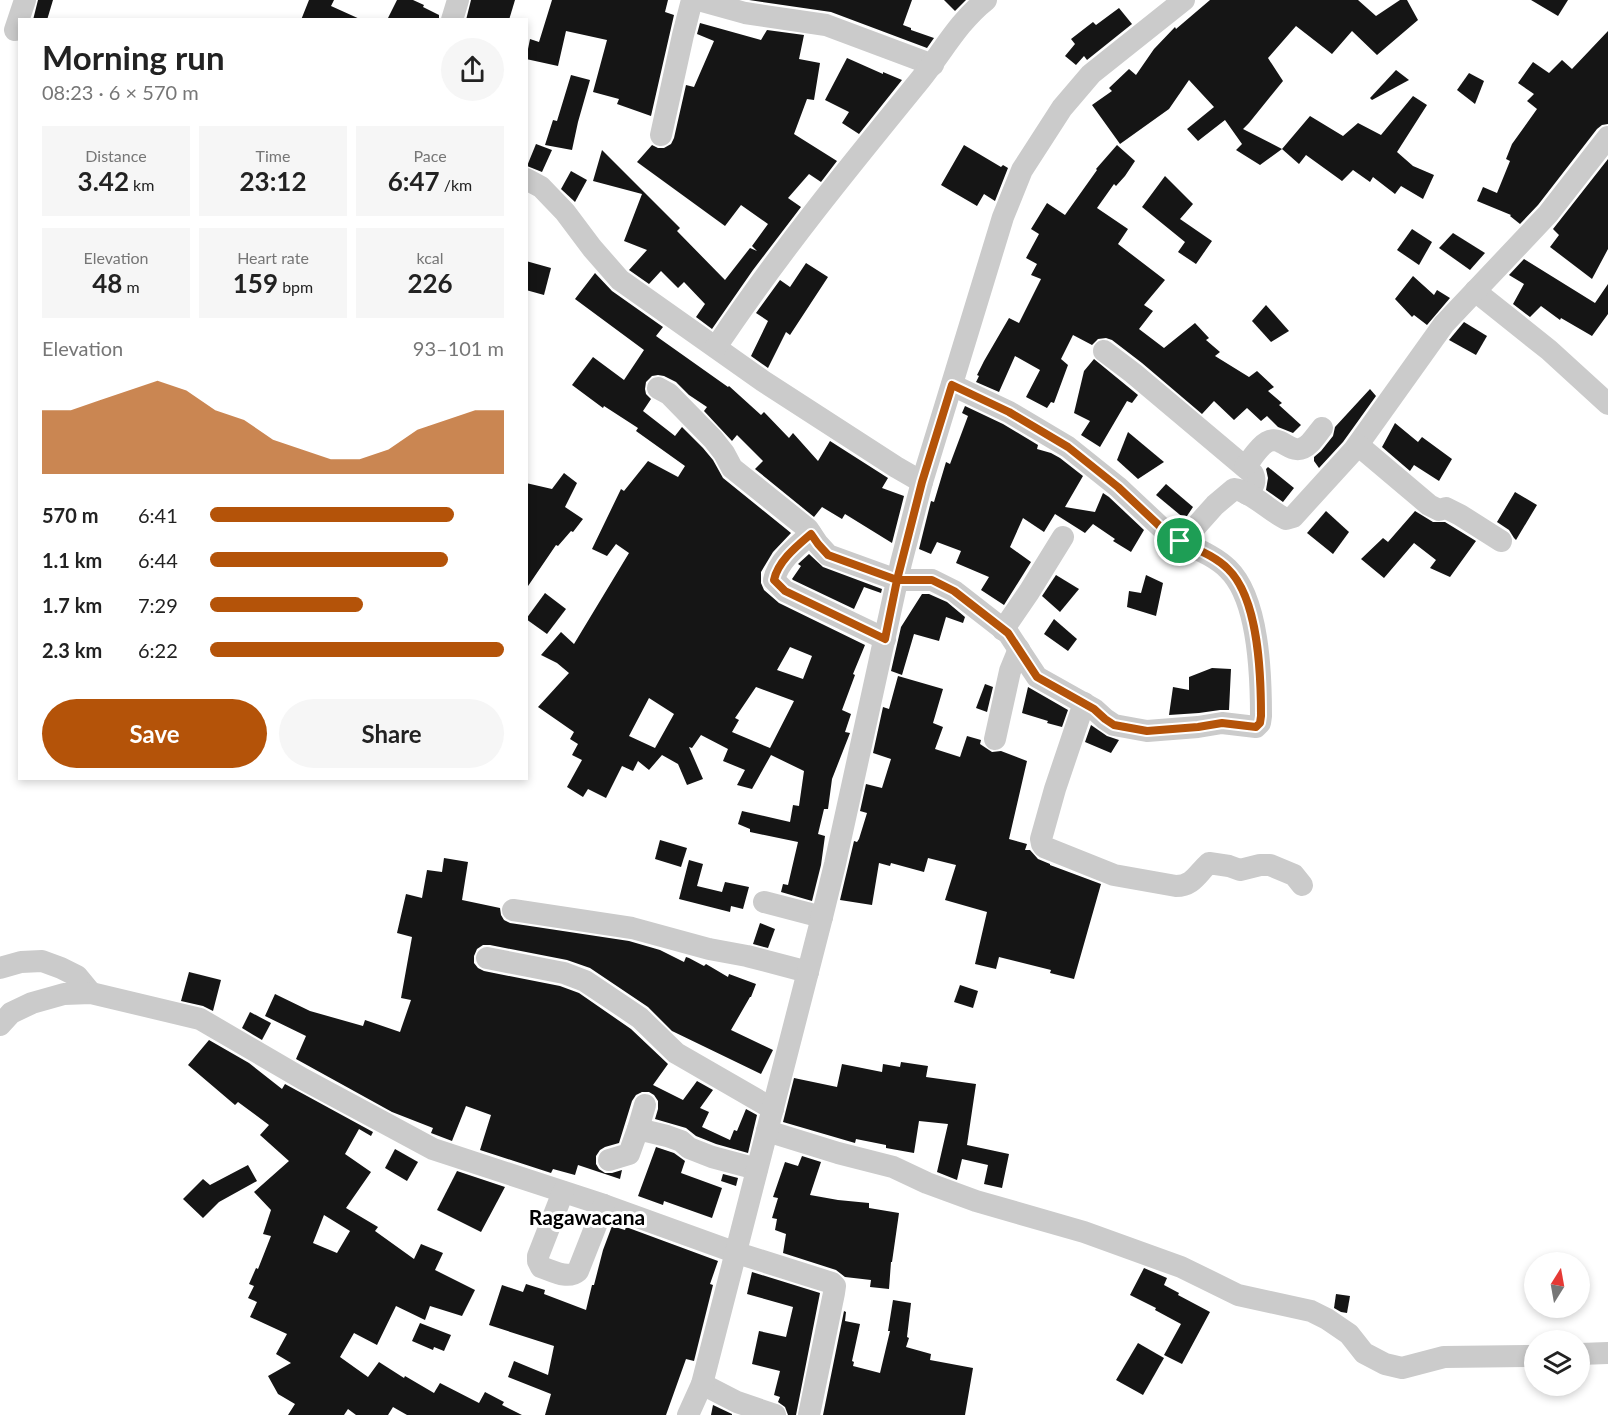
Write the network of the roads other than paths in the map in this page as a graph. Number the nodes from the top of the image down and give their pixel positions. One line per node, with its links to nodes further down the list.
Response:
1 (25, 0): 8 (street)
2 (458, 0): 7 (street)
3 (692, 0): 10 (street)
4 (698, 0): 9 (street)
5 (986, 0): 9 (street)
6 (1184, 0): 16 (street)
7 (453, 18)
8 (11, 29)
9 (933, 65): 14 (street)
10 (661, 135)
11 (1608, 137): 13 (street)
12 (528, 180): 14 (street)
13 (1475, 291): 18 (street); 20 (street)
14 (716, 347): 22 (street)
15 (1104, 351): 21 (street)
16 (952, 385): 22 (street); 26 (street)
17 (658, 388): 24 (street)
18 (1608, 404)
19 (1322, 428): 21 (street)
20 (1358, 445): 23 (street); 27 (street)
21 (1245, 467): 23 (street)
22 (922, 482): 28 (street)
23 (1247, 494): 26 (street)
24 (811, 534): 28 (street); 30 (street)
25 (1063, 537): 29 (street)
26 (1180, 541): 32 (street)
27 (1501, 541)
28 (899, 573): 29 (street); 30 (street)
29 (1009, 621): 31 (street)
30 (885, 639): 37 (street)
31 (1019, 649): 32 (street); 33 (street)
32 (1084, 703): 34 (street)
33 (995, 739)
34 (1302, 885)
35 (764, 902): 37 (street)
36 (513, 910): 40 (street)
37 (822, 917): 40 (street)
38 (486, 958): 44 (street)
39 (0, 968): 41 (street)
40 (808, 972): 44 (street)
41 (90, 993): 42 (street); 48 (street)
42 (0, 1025)
43 (645, 1105): 45 (street)
44 (770, 1120): 47 (street); 53 (street)
45 (638, 1129): 46 (street); 47 (street)
46 (609, 1160)
47 (757, 1169): 50 (street)
48 (563, 1192): 49 (street); 49 (street)
49 (604, 1205): 50 (street)
50 (734, 1252): 54 (street); 57 (street)
51 (1608, 1353): 52 (street)
52 (1590, 1354)
53 (1524, 1356)
54 (702, 1384): 55 (street); 56 (street)
55 (688, 1415)
56 (775, 1415)
57 (809, 1415)

